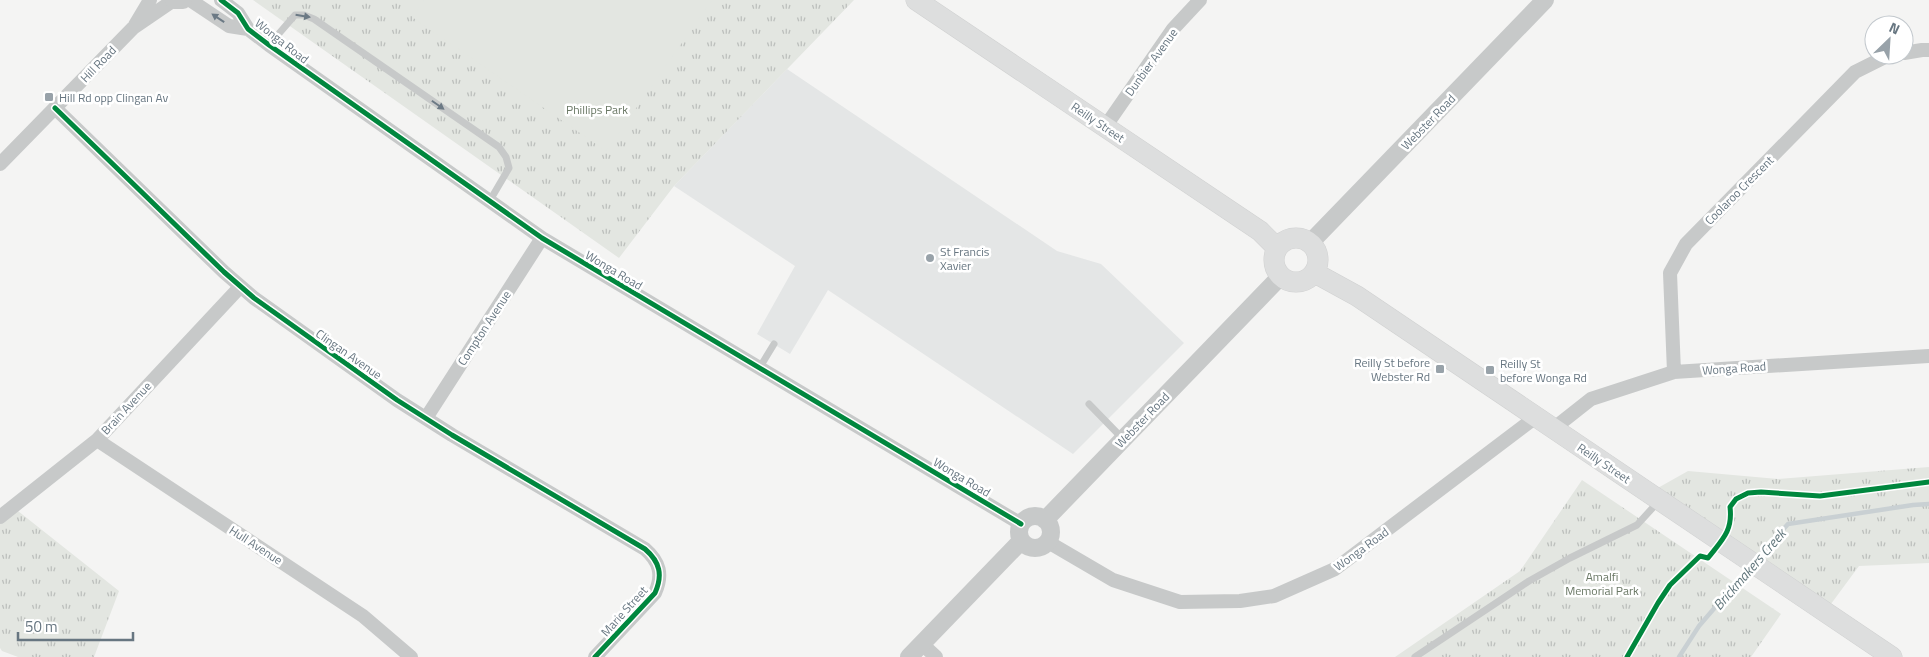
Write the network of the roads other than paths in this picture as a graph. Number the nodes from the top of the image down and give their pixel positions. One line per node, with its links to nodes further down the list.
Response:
1 (150, 0): 9 (street, Hill Road)
2 (174, 0): 3 (street); 9 (street, Hill Road)
3 (184, 0)
4 (190, 0): 10 (street, Wonga Road, one-way to 4)
5 (221, 0): 10 (street, Wonga Road)
6 (916, 0): 16 (main road, Reilly Street)
7 (1200, 0): 16 (street, Dunbier Avenue)
8 (1545, 0): 22 (street, Webster Road)
9 (133, 28): 15 (street, Hill Road)
10 (248, 29): 11 (street, Wonga Road)
11 (269, 45): 20 (street, Wonga Road); 20 (lane, one-way to 20)
12 (1929, 50): 13 (street)
13 (1914, 51)
14 (1869, 65): 30 (street, Coolaroo Crescent)
15 (55, 108): 18 (street, Hill Road); 26 (street, Clingan Avenue)
16 (1105, 127): 23 (main road, Reilly Street)
17 (0, 144): 18 (street)
18 (12, 152): 19 (street, Hill Road)
19 (0, 164)
20 (489, 202): 21 (street, Wonga Road)
21 (542, 238): 29 (street, Wonga Road); 33 (street, Compton Avenue)
22 (1310, 243): 23 (main road); 24 (main road)
23 (1277, 248): 25 (main road)
24 (1315, 273): 25 (main road); 32 (main road, Reilly Street)
25 (1280, 277): 35 (street, Webster Road)
26 (240, 287): 33 (street, Clingan Avenue); 36 (street, Brain Avenue)
27 (774, 344): 29 (lane)
28 (1929, 356): 30 (street, Wonga Road)
29 (760, 368): 40 (street, Wonga Road)
30 (1674, 372): 34 (street, Wonga Road)
31 (1089, 404): 35 (lane)
32 (1536, 417): 34 (main road, Reilly Street); 41 (street, Wonga Road)
33 (426, 418): 42 (street, Clingan Avenue)
34 (1552, 429): 37 (main road, Reilly Street)
35 (1123, 439): 39 (street, Webster Road)
36 (96, 440): 38 (street, Brain Avenue); 45 (street, Hull Avenue)
37 (1660, 500): 44 (main road, Reilly Street); 49 (lane)
38 (0, 517)
39 (1045, 520): 40 (street); 41 (street)
40 (1021, 533): 41 (street); 43 (street)
41 (1048, 542)
42 (660, 574): 46 (street, Marie Street)
43 (922, 644): 47 (street); 48 (street)
44 (1889, 656)
45 (411, 657)
46 (595, 657)
47 (909, 657)
48 (936, 657)
49 (1415, 657)

